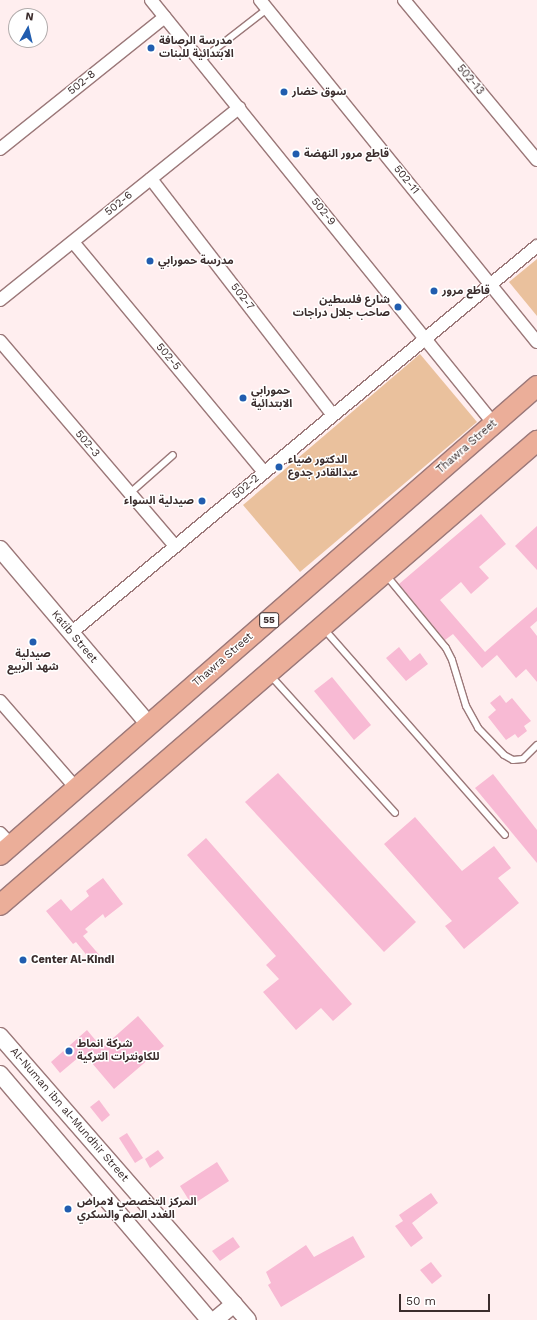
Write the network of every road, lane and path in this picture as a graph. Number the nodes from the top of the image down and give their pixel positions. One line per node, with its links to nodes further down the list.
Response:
1 (152, 0): 4 (street, 502-9)
2 (404, 0): 8 (street, 502-13)
3 (264, 5): 5 (lane); 12 (street, 502-11)
4 (165, 17): 5 (street, 502-9); 7 (street, 502-8)
5 (200, 61): 6 (street, 502-9)
6 (239, 108): 9 (street, 502-6); 14 (street, 502-9)
7 (0, 149)
8 (537, 160)
9 (151, 179): 10 (street, 502-6); 18 (street, 502-7)
10 (73, 242): 13 (street, 502-6); 22 (street, 502-5)
11 (537, 246): 12 (street, 502-2)
12 (490, 285): 14 (street, 502-2); 16 (street, 502-11)
13 (0, 300)
14 (425, 339): 18 (street, 502-2); 19 (street, 502-9)
15 (0, 341): 23 (street, 502-3)
16 (537, 342)
17 (537, 386): 19 (main road, Thawra Street / 55)
18 (334, 415): 22 (street, 502-2)
19 (494, 424): 31 (main road, Thawra Street / 55)
20 (536, 443): 26 (main road)
21 (173, 455): 23 (lane)
22 (264, 472): 24 (street, 502-2)
23 (130, 493): 24 (street, 502-3)
24 (175, 546): 28 (street, 502-2)
25 (0, 549): 28 (street, Katib Street)
26 (383, 572): 27 (main road); 32 (lane)
27 (321, 626): 29 (main road); 35 (lane)
28 (71, 633): 31 (street, Katib Street)
29 (268, 673): 34 (lane); 37 (main road)
30 (0, 701): 33 (street)
31 (149, 725): 33 (main road, Thawra Street / 55)
32 (537, 746)
33 (76, 788): 36 (main road, Thawra Street / 55)
34 (395, 813)
35 (505, 835)
36 (4, 844)
37 (0, 904)
38 (0, 1036): 40 (street, Al-Numan ibn al-Mundhir Street)
39 (0, 1074): 41 (street)
40 (234, 1304): 42 (street); 43 (street, Al-Numan ibn al-Mundhir Street)
41 (209, 1320)
42 (215, 1320)
43 (248, 1320)

